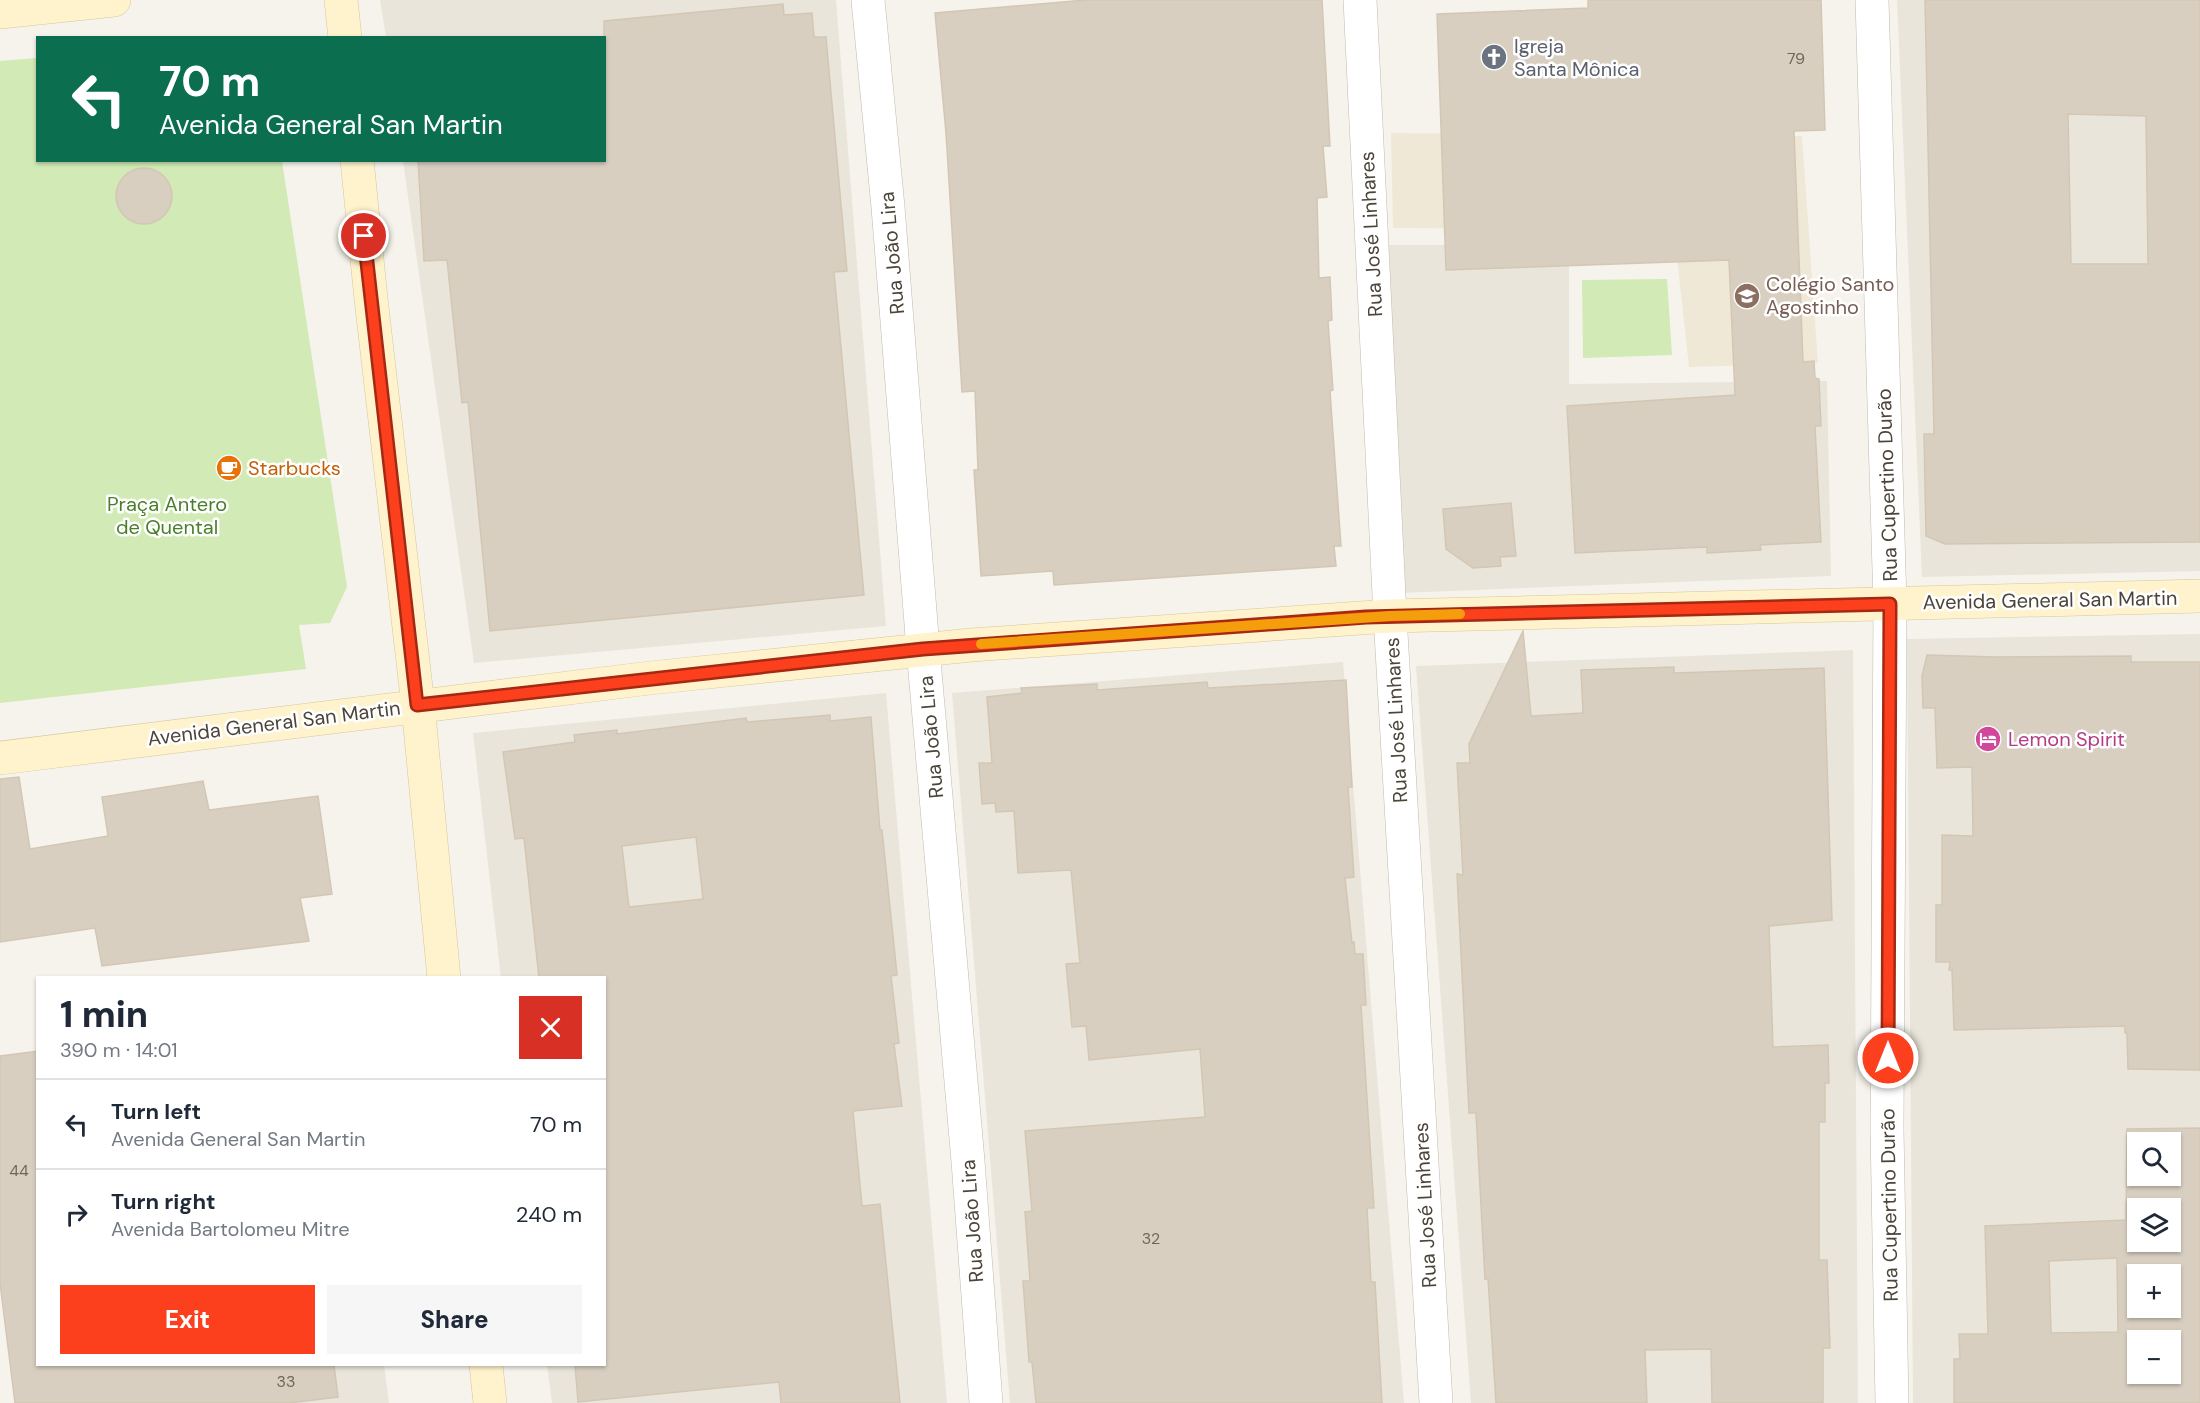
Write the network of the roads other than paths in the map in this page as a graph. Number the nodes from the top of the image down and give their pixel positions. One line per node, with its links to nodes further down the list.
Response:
1 (114, 0): 6 (main road)
2 (341, 0): 7 (main road)
3 (868, 0): 12 (street, Rua João Lira)
4 (1359, 0): 11 (street, Rua José Linhares)
5 (1872, 0): 10 (street, Rua Cupertino Durão)
6 (0, 12)
7 (345, 36)
8 (357, 162): 13 (main road)
9 (2200, 596): 10 (main road, Avenida General San Martin)
10 (1890, 604): 11 (main road, Avenida General San Martin); 20 (street, Rua Cupertino Durão)
11 (1390, 616): 12 (main road, Avenida General San Martin); 19 (street, Rua José Linhares)
12 (923, 649): 13 (main road, Avenida General San Martin); 18 (street, Rua João Lira)
13 (417, 705): 14 (main road, Avenida General San Martin); 15 (main road)
14 (0, 758)
15 (444, 976)
16 (486, 1366): 17 (main road)
17 (490, 1403)
18 (986, 1403)
19 (1436, 1403)
20 (1893, 1403)

